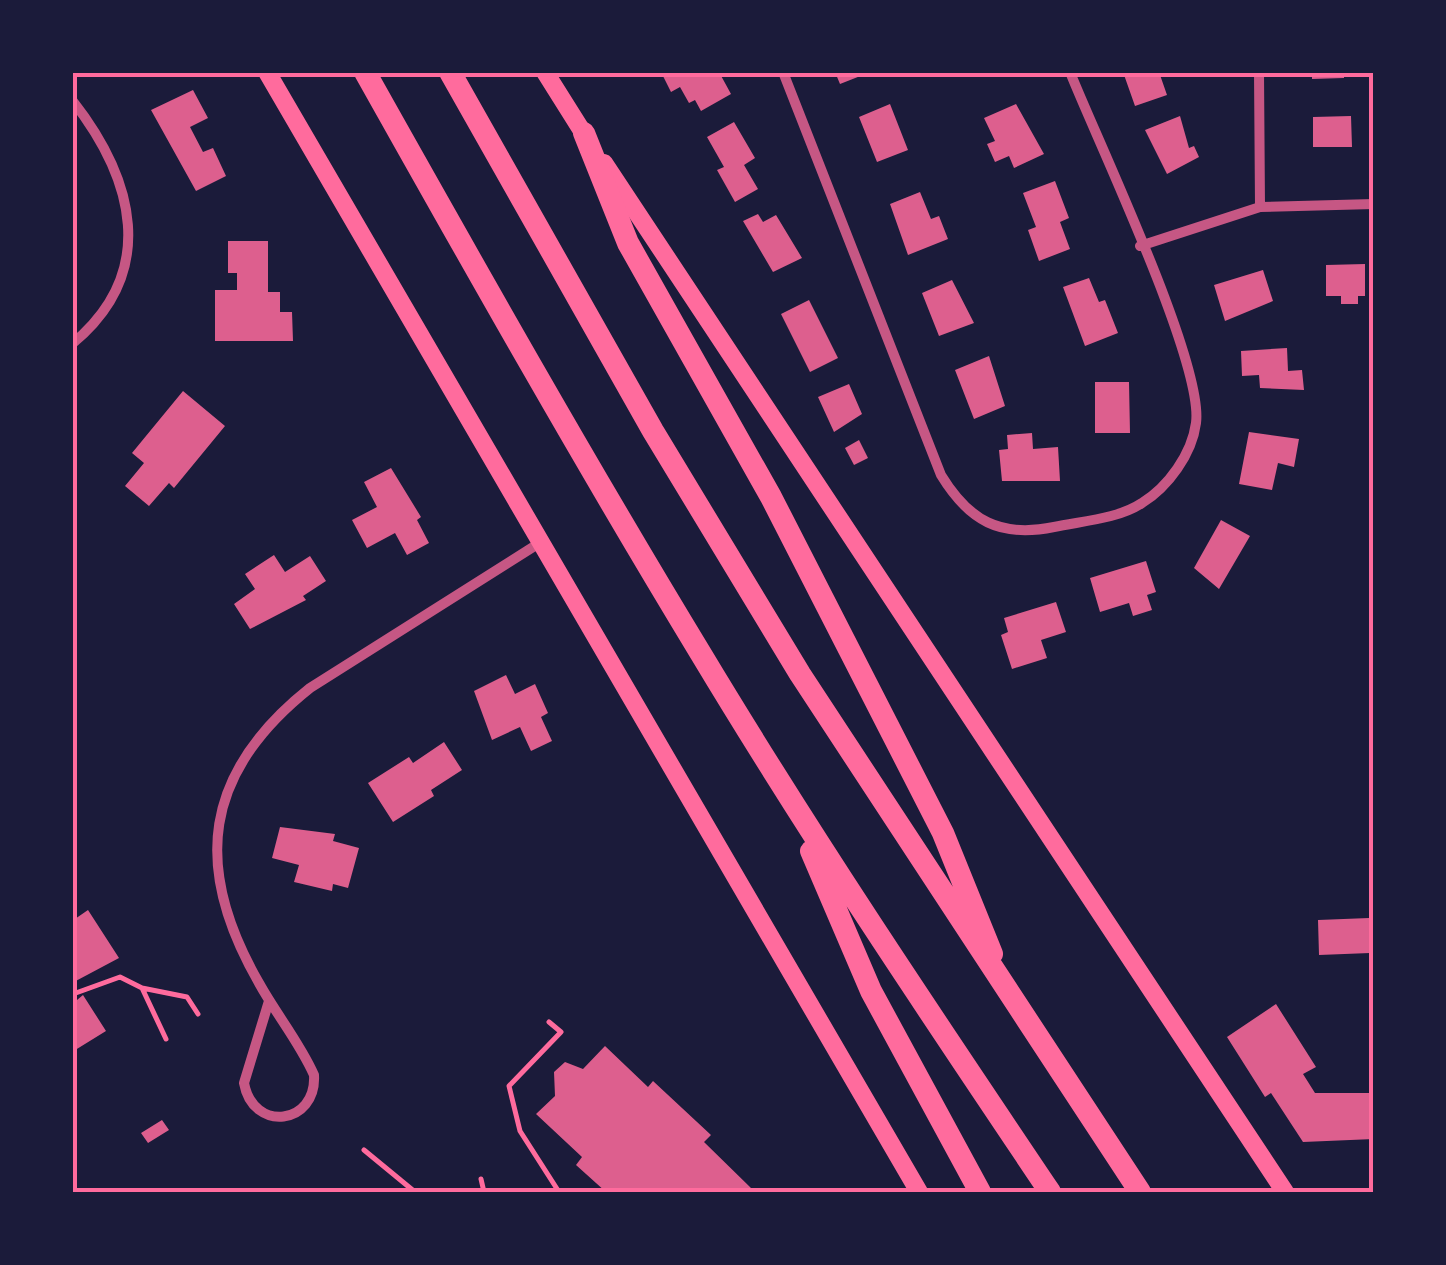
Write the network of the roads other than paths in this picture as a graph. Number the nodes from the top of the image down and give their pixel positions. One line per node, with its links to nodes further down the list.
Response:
1 (267, 72): 14 (main road)
2 (364, 72): 15 (highway)
3 (450, 72): 16 (highway)
4 (545, 72): 9 (main road)
5 (784, 72): 12 (street)
6 (1070, 72): 12 (street)
7 (1259, 72): 11 (street)
8 (72, 100): 13 (street)
9 (584, 134): 16 (highway); 22 (main road)
10 (1374, 204): 11 (street)
11 (1260, 207): 12 (street)
12 (1140, 246)
13 (72, 344)
14 (541, 542): 17 (street); 18 (main road)
15 (784, 788): 19 (highway); 20 (highway)
16 (1010, 1000): 21 (highway)
17 (270, 1001): 17 (street)
18 (919, 1192)
19 (980, 1192)
20 (1050, 1192)
21 (1140, 1192)
22 (1285, 1192)

